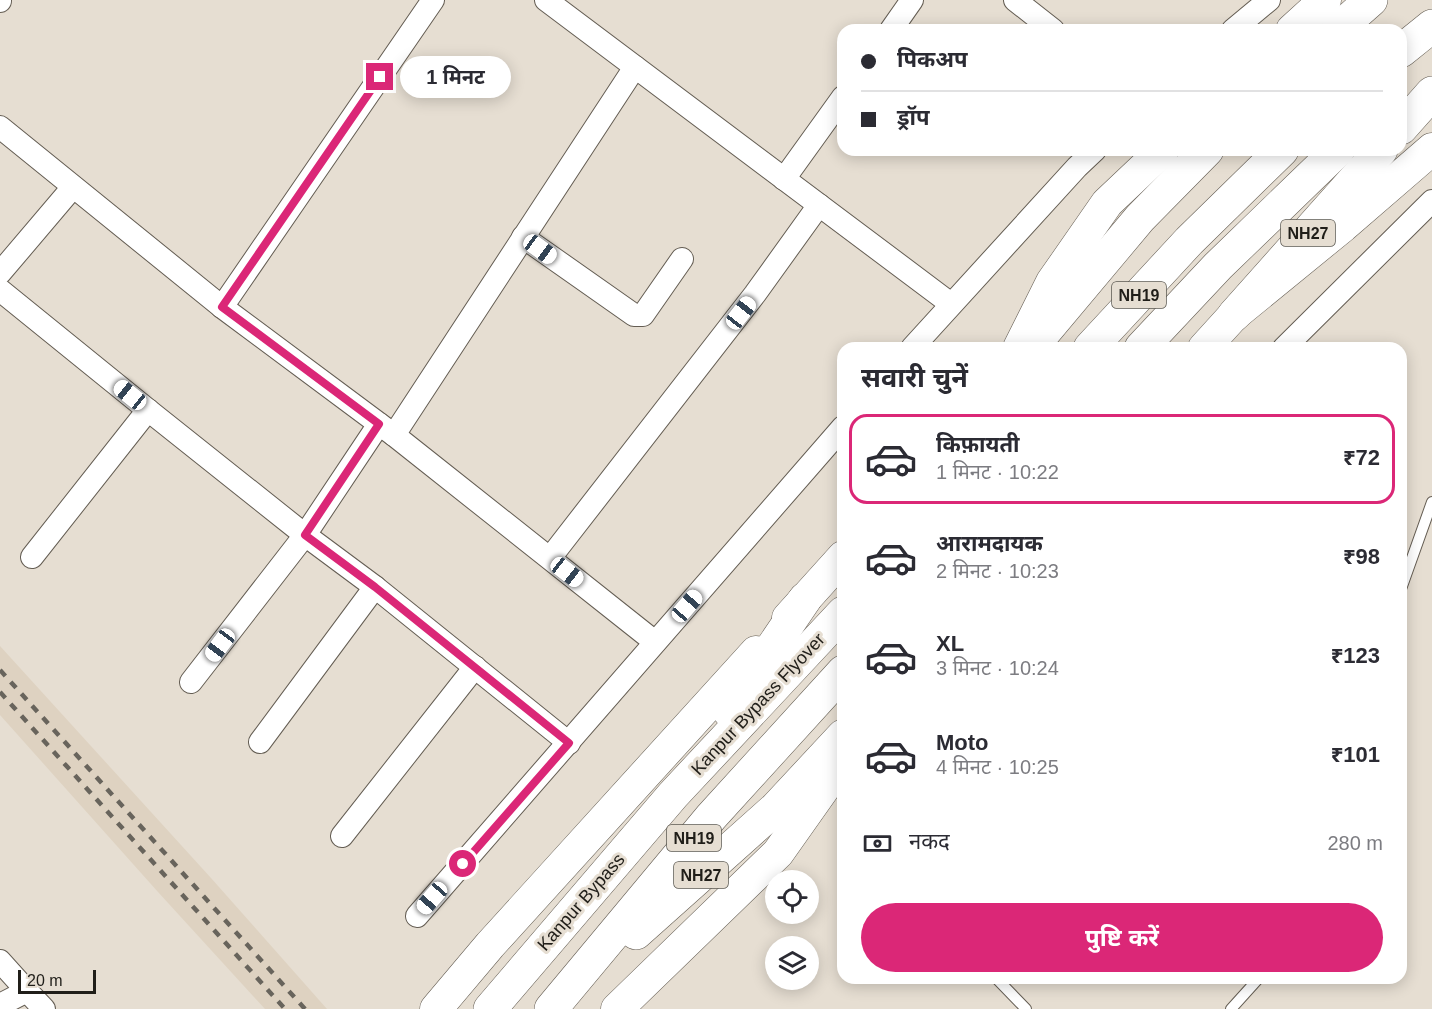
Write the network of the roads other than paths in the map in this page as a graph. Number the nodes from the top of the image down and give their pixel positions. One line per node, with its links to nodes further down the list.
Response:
1 (433, 0): 37 (street)
2 (546, 0): 15 (street)
3 (912, 0): 8 (street)
4 (1016, 0): 9 (street)
5 (1269, 0): 10 (street)
6 (1325, 0): 11 (main road)
7 (1371, 0): 12 (highway)
8 (895, 24)
9 (1046, 24)
10 (1240, 24)
11 (1299, 24)
12 (1344, 24)
13 (1432, 26): 14 (highway)
14 (1407, 46)
15 (635, 67): 29 (street); 33 (street)
16 (1432, 75): 18 (highway)
17 (1432, 93): 20 (highway)
18 (1407, 95)
19 (837, 105): 29 (street)
20 (1407, 121)
21 (0, 128): 30 (street)
22 (1432, 149): 38 (main road)
23 (1089, 156): 36 (street)
24 (1157, 156): 40 (main road)
25 (1200, 156): 41 (highway)
26 (1276, 156): 42 (highway, NH19)
27 (1332, 156): 43 (highway, NH19)
28 (1376, 156): 38 (highway, NH27)
29 (784, 179): 32 (street)
30 (73, 187): 35 (street); 37 (street)
31 (1431, 204): 45 (street)
32 (819, 205): 36 (street); 52 (street)
33 (523, 237): 34 (street); 47 (street)
34 (682, 259)
35 (1, 287): 46 (street)
36 (951, 304): 39 (street)
37 (222, 307): 47 (street)
38 (1234, 315): 44 (main road, NH27)
39 (917, 342)
40 (1022, 342)
41 (1036, 342)
42 (1096, 342)
43 (1147, 342)
44 (1209, 342)
45 (1290, 342)
46 (148, 410): 50 (street); 51 (street)
47 (387, 429): 50 (street); 52 (street)
48 (837, 434): 58 (street)
49 (1432, 502): 54 (lane)
50 (305, 535): 55 (street); 61 (street)
51 (32, 557)
52 (550, 558): 58 (street)
53 (837, 564): 56 (main road)
54 (1407, 573)
55 (375, 587): 59 (street); 62 (street)
56 (805, 599): 66 (highway); 75 (main road)
57 (837, 619): 66 (highway, Kanpur Bypass Flyover / NH19)
58 (656, 642): 64 (street)
59 (475, 667): 64 (street); 67 (street)
60 (837, 679): 77 (highway, NH19)
61 (191, 682)
62 (260, 742)
63 (837, 742): 77 (highway, NH27)
64 (569, 743): 68 (street)
65 (837, 769): 78 (main road)
66 (673, 795): 76 (highway, Kanpur Bypass / NH19)
67 (342, 837)
68 (417, 916)
69 (0, 961): 72 (street)
70 (1002, 984): 79 (lane)
71 (1253, 984): 80 (lane)
72 (27, 991): 73 (street); 74 (street)
73 (0, 1005)
74 (44, 1009)
75 (436, 1009)
76 (490, 1009)
77 (552, 1009)
78 (617, 1009)
79 (1026, 1009)
80 (1230, 1009)

